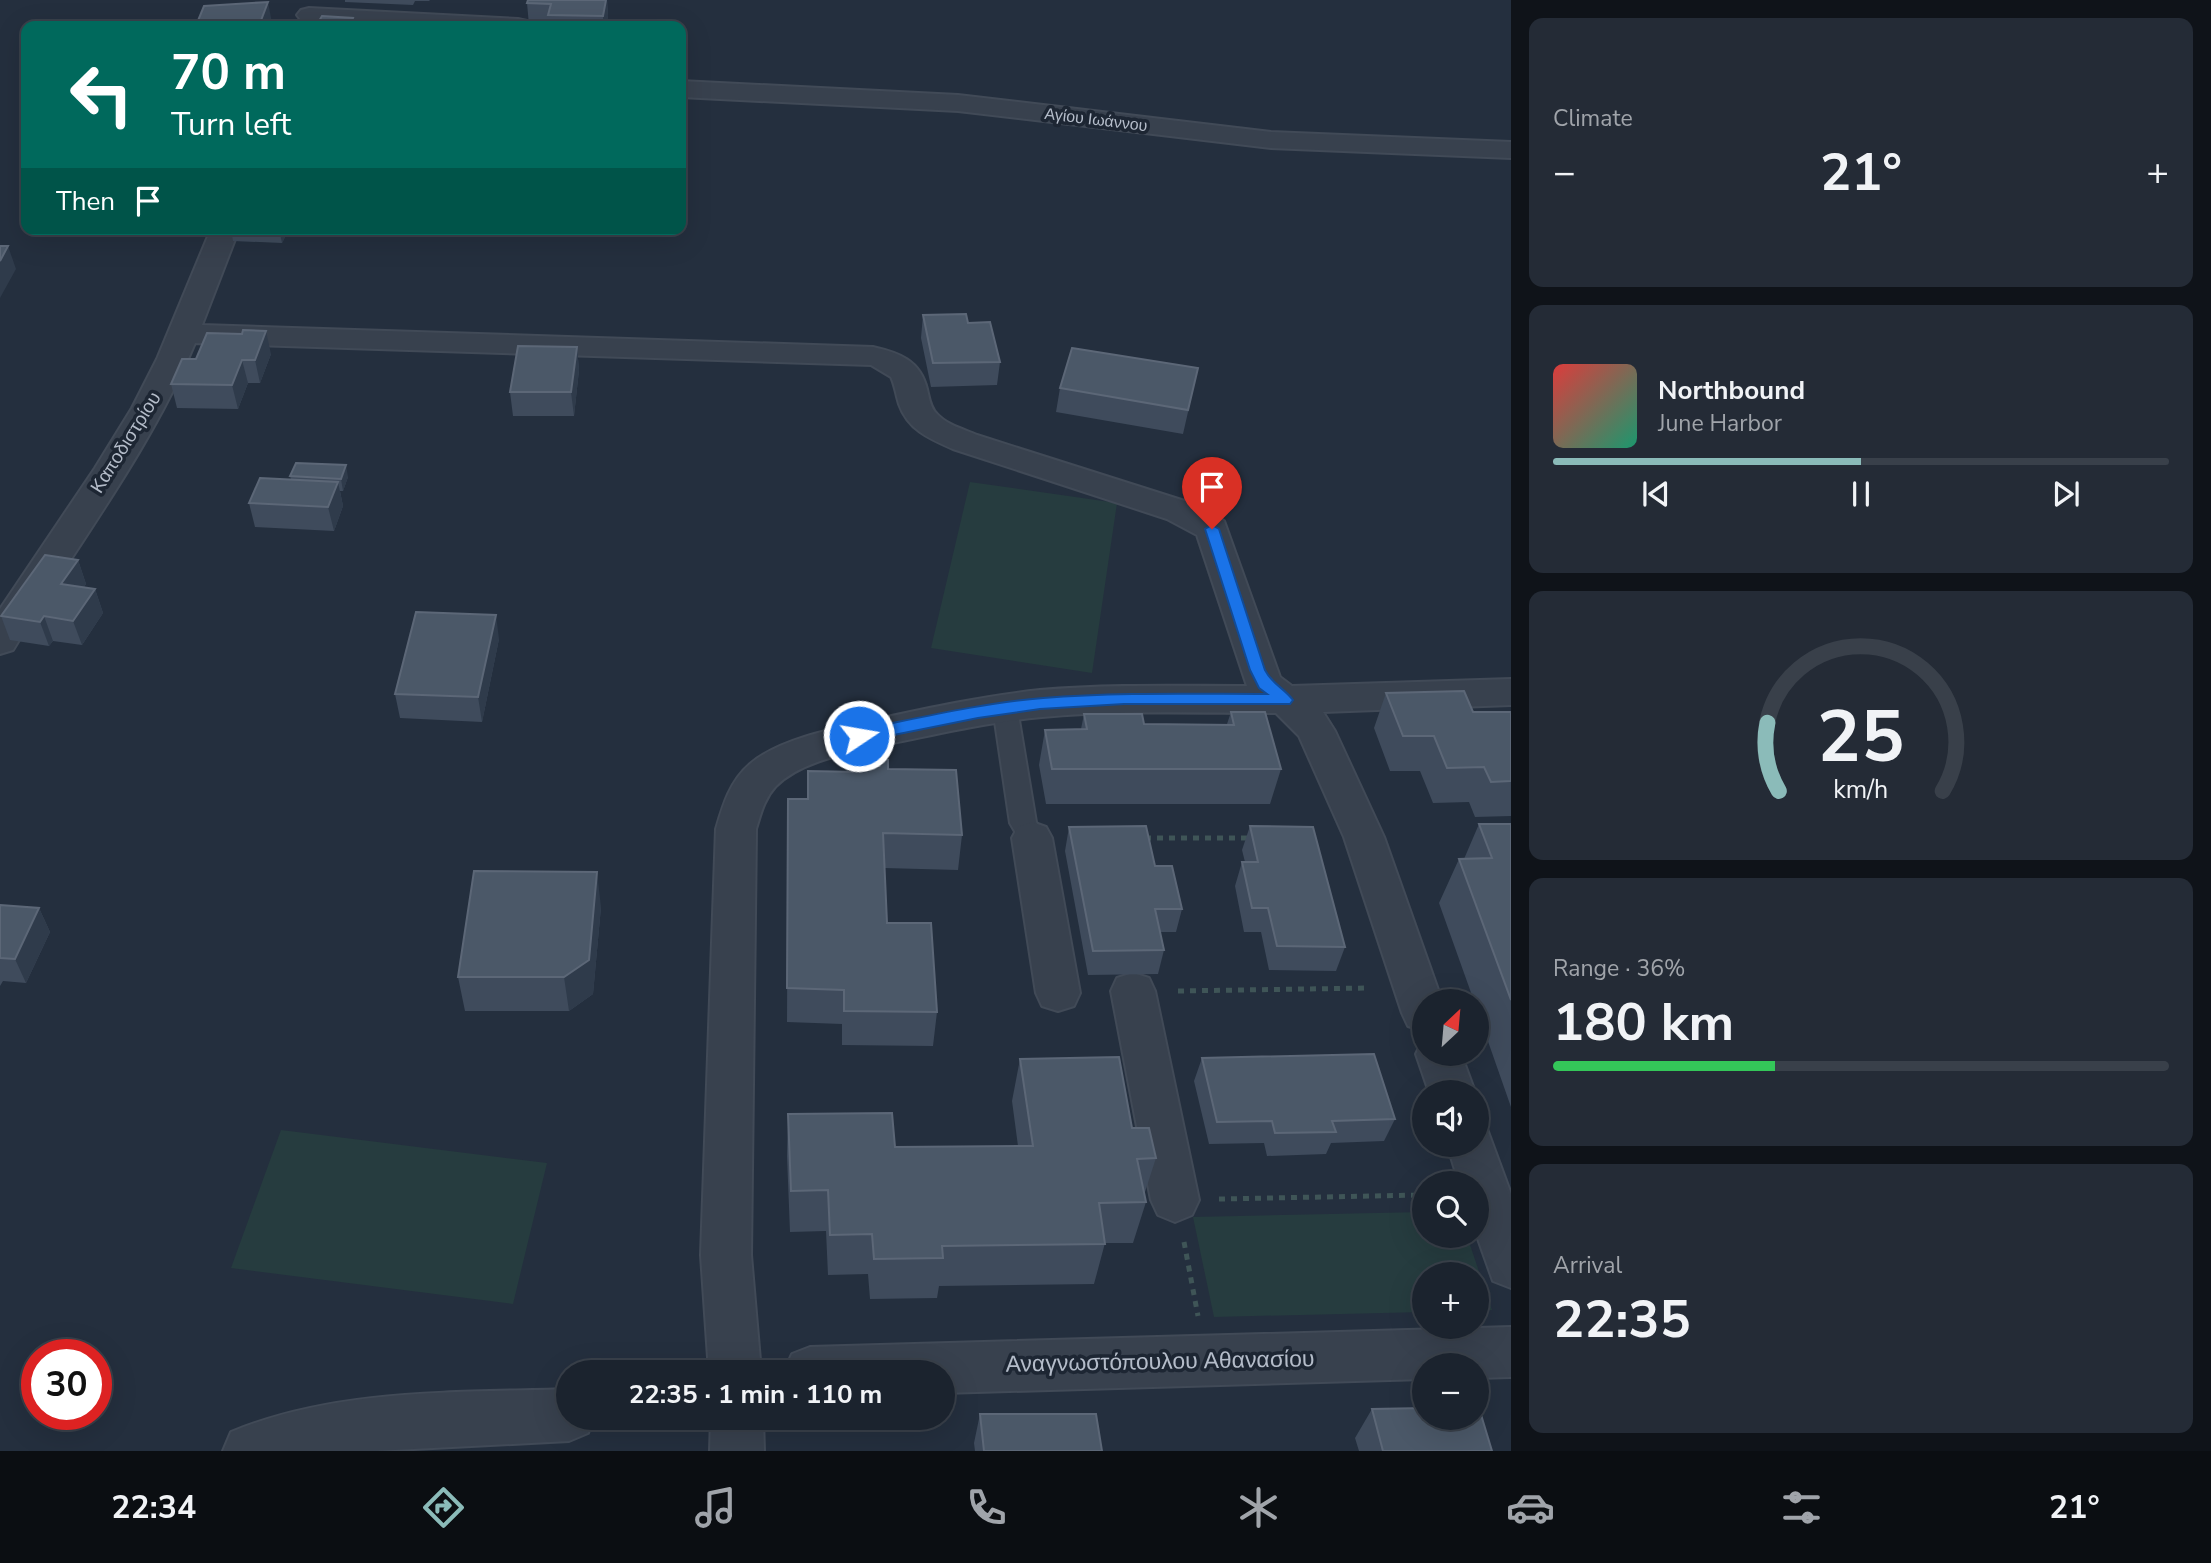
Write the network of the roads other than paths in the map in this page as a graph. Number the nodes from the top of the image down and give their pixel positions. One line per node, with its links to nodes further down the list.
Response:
1 (309, 14): 2 (street)
2 (431, 21)
3 (686, 89): 4 (street, Αγίου Ιωάννου)
4 (1511, 150)
5 (222, 235): 6 (street, Καποδιστρίου)
6 (185, 334): 7 (street, Καποδιστρίου); 9 (street)
7 (0, 641)
8 (1511, 692): 9 (street)
9 (1285, 700): 10 (street); 12 (street)
10 (1005, 708): 11 (lane); 19 (street)
11 (1032, 838): 14 (street)
12 (1416, 989)
13 (1133, 992): 16 (street)
14 (1058, 993)
15 (1474, 1157): 17 (street)
16 (1175, 1200)
17 (1511, 1265)
18 (1511, 1352): 20 (street, Αναγνωστόπουλου Αθανασίου)
19 (734, 1360)
20 (955, 1368)
21 (556, 1416): 23 (street)
22 (737, 1430): 24 (street)
23 (250, 1451)
24 (737, 1451)

